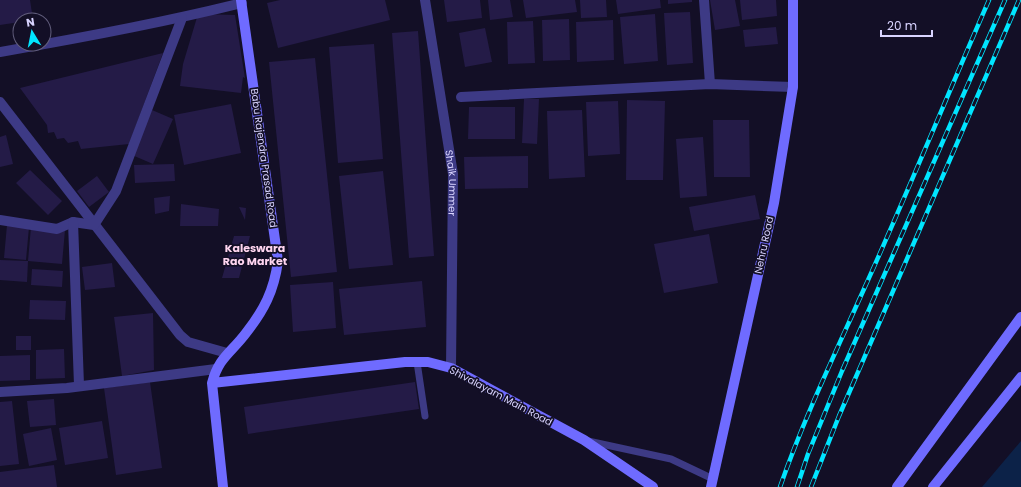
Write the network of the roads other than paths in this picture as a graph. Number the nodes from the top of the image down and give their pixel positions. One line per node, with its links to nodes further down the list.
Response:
1 (425, 0): 18 (street, Shaik Ummer)
2 (704, 0): 7 (street)
3 (793, 0): 8 (street, Nehru Road)
4 (241, 1): 5 (street); 15 (street, Babu Rajendra Prasad Road)
5 (182, 18): 6 (street); 13 (street)
6 (0, 52)
7 (710, 84): 8 (street); 9 (street)
8 (793, 87): 25 (street, Nehru Road)
9 (462, 96)
10 (0, 102): 13 (street)
11 (0, 220): 12 (street)
12 (73, 222): 13 (street); 21 (street)
13 (94, 225): 15 (street)
14 (1021, 317): 28 (street)
15 (227, 353): 17 (street, Babu Rajendra Prasad Road)
16 (417, 362): 18 (street, Shivalayam Main Road); 20 (street, Shivalayam Main Road); 23 (lane)
17 (216, 368): 20 (street, Babu Rajendra Prasad Road); 21 (street)
18 (451, 368): 24 (street, Shivalayam Main Road)
19 (1021, 377): 29 (street)
20 (212, 383): 26 (street, Babu Rajendra Prasad Road)
21 (79, 385): 22 (street)
22 (0, 392)
23 (425, 416)
24 (584, 440): 25 (lane); 27 (street, Shivalayam Main Road)
25 (712, 483)
26 (224, 487)
27 (653, 487)
28 (897, 487)
29 (933, 487)

